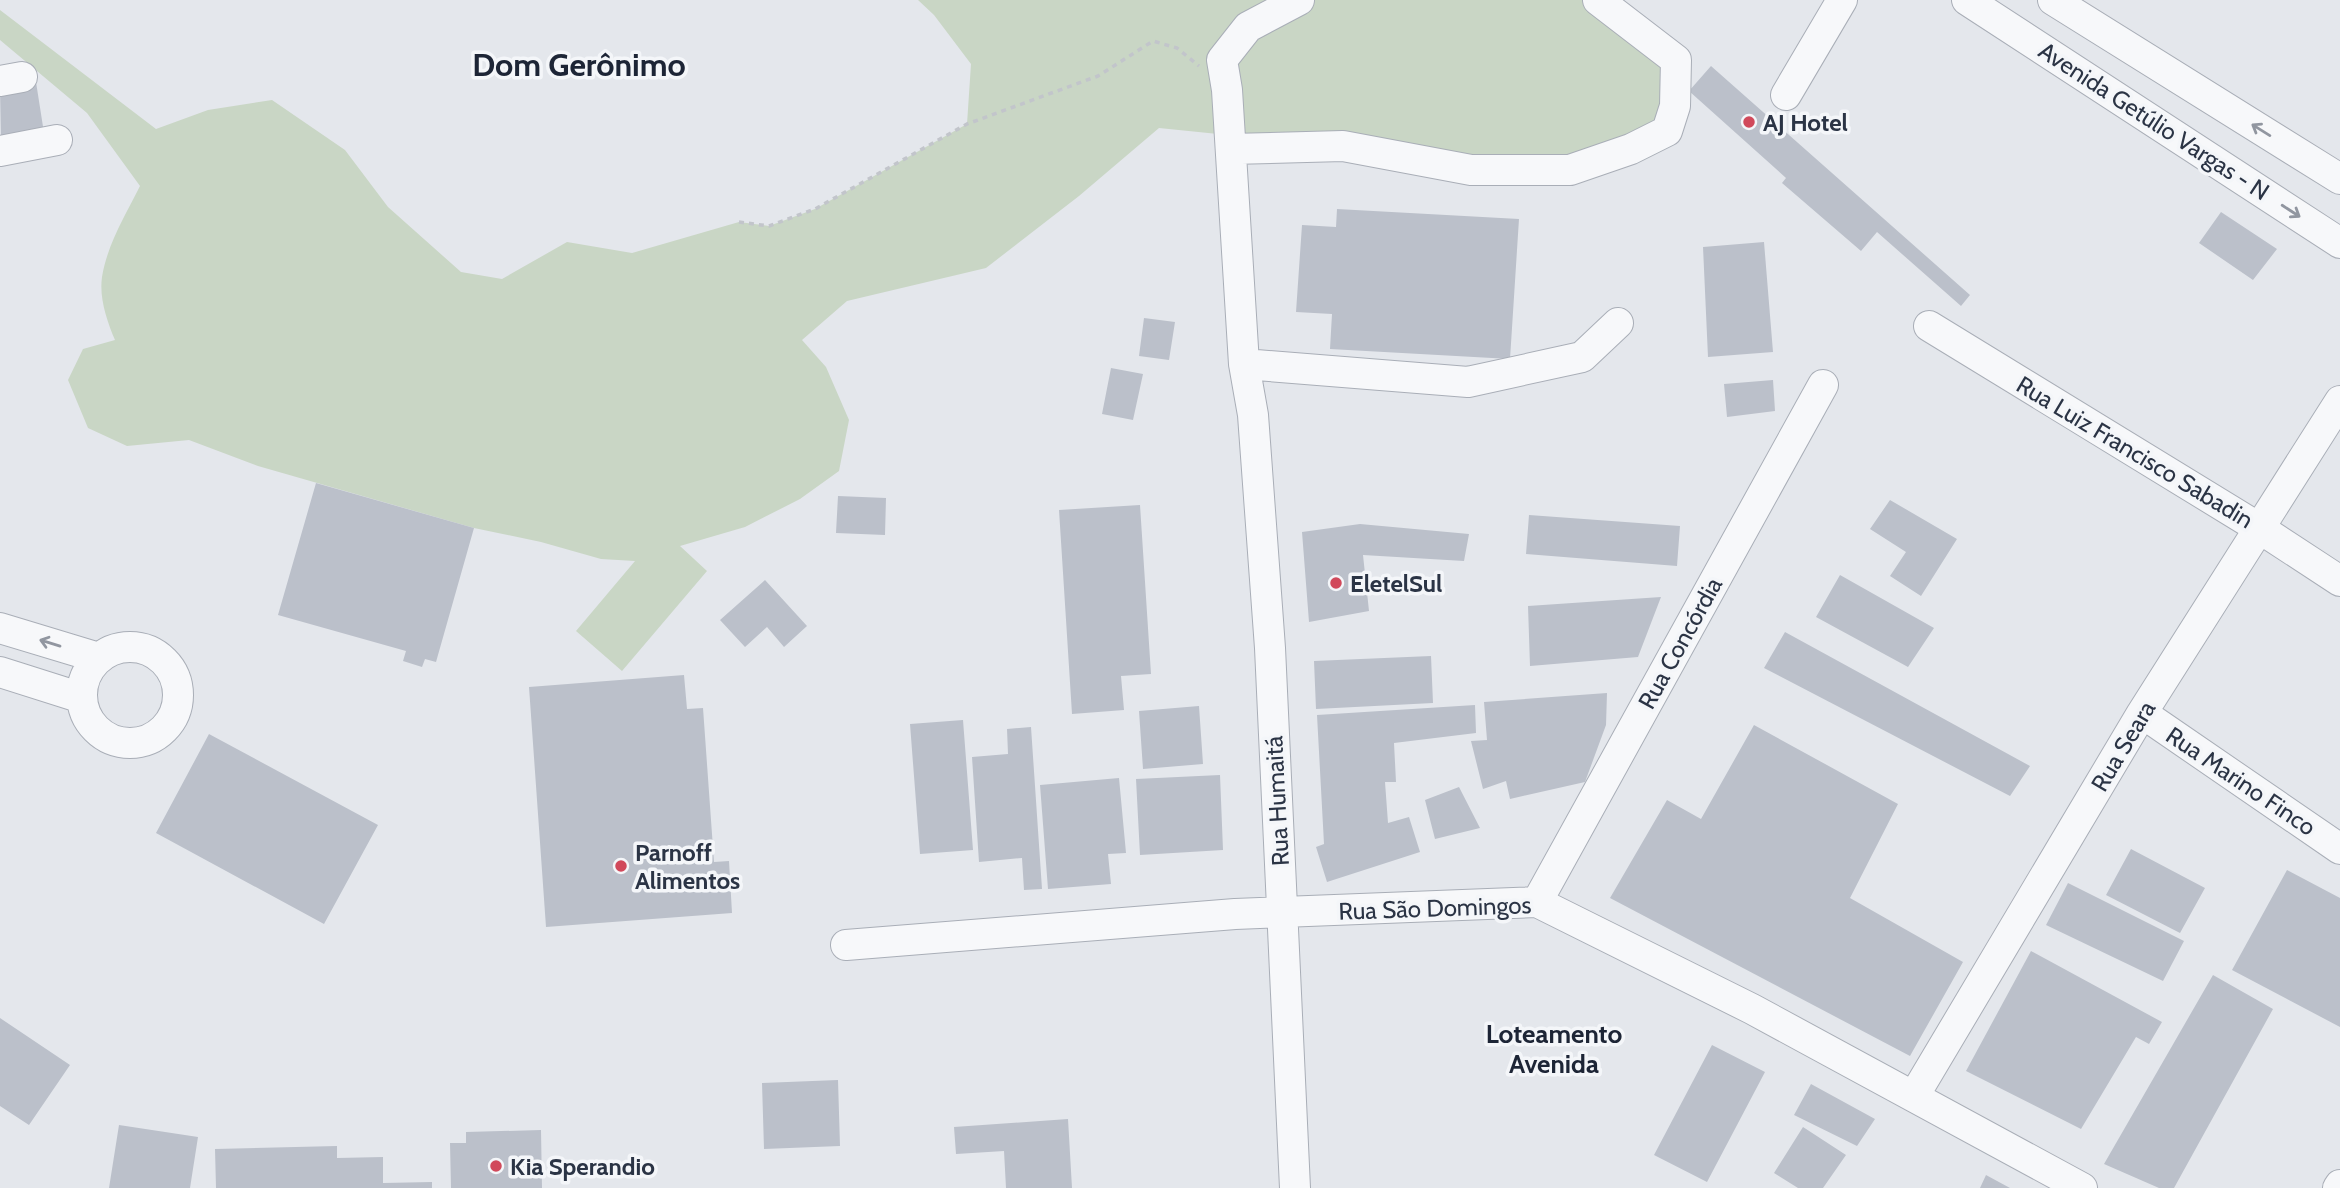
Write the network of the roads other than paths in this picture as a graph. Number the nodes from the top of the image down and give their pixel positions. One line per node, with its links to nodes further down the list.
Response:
1 (1299, 0): 8 (street, Rua Humaitá)
2 (1598, 0): 8 (street)
3 (1842, 0): 6 (street)
4 (1967, 0): 11 (street, Avenida Getúlio Vargas - N, one-way to 11)
5 (2053, 0): 10 (street, Avenida Getúlio Vargas - N, one-way to 5)
6 (1786, 95)
7 (57, 140): 9 (street)
8 (1231, 149): 14 (street, Rua Humaitá)
9 (0, 151)
10 (2340, 179)
11 (2340, 243)
12 (1618, 323): 14 (street)
13 (1929, 326): 17 (street, Rua Luiz Francisco Sabadin)
14 (1244, 364): 26 (street, Rua Humaitá)
15 (1823, 385): 25 (street, Rua Concórdia)
16 (2340, 401): 17 (street, Rua Seara)
17 (2259, 528): 18 (street, Rua Luiz Francisco Sabadin); 23 (street, Rua Seara)
18 (2340, 581)
19 (0, 628): 20 (street, one-way to 19)
20 (99, 658): 22 (street); 22 (street)
21 (0, 672): 22 (street)
22 (82, 698)
23 (2142, 713): 24 (street, Rua Marino Finco); 28 (street, Rua Seara)
24 (2340, 849)
25 (1537, 902): 26 (street, Rua São Domingos); 28 (street, Rua São Domingos)
26 (1282, 913): 27 (street, Rua São Domingos); 29 (street, Rua Humaitá)
27 (846, 946)
28 (1914, 1096): 30 (street, Rua São Domingos)
29 (1295, 1188)
30 (2082, 1188)

